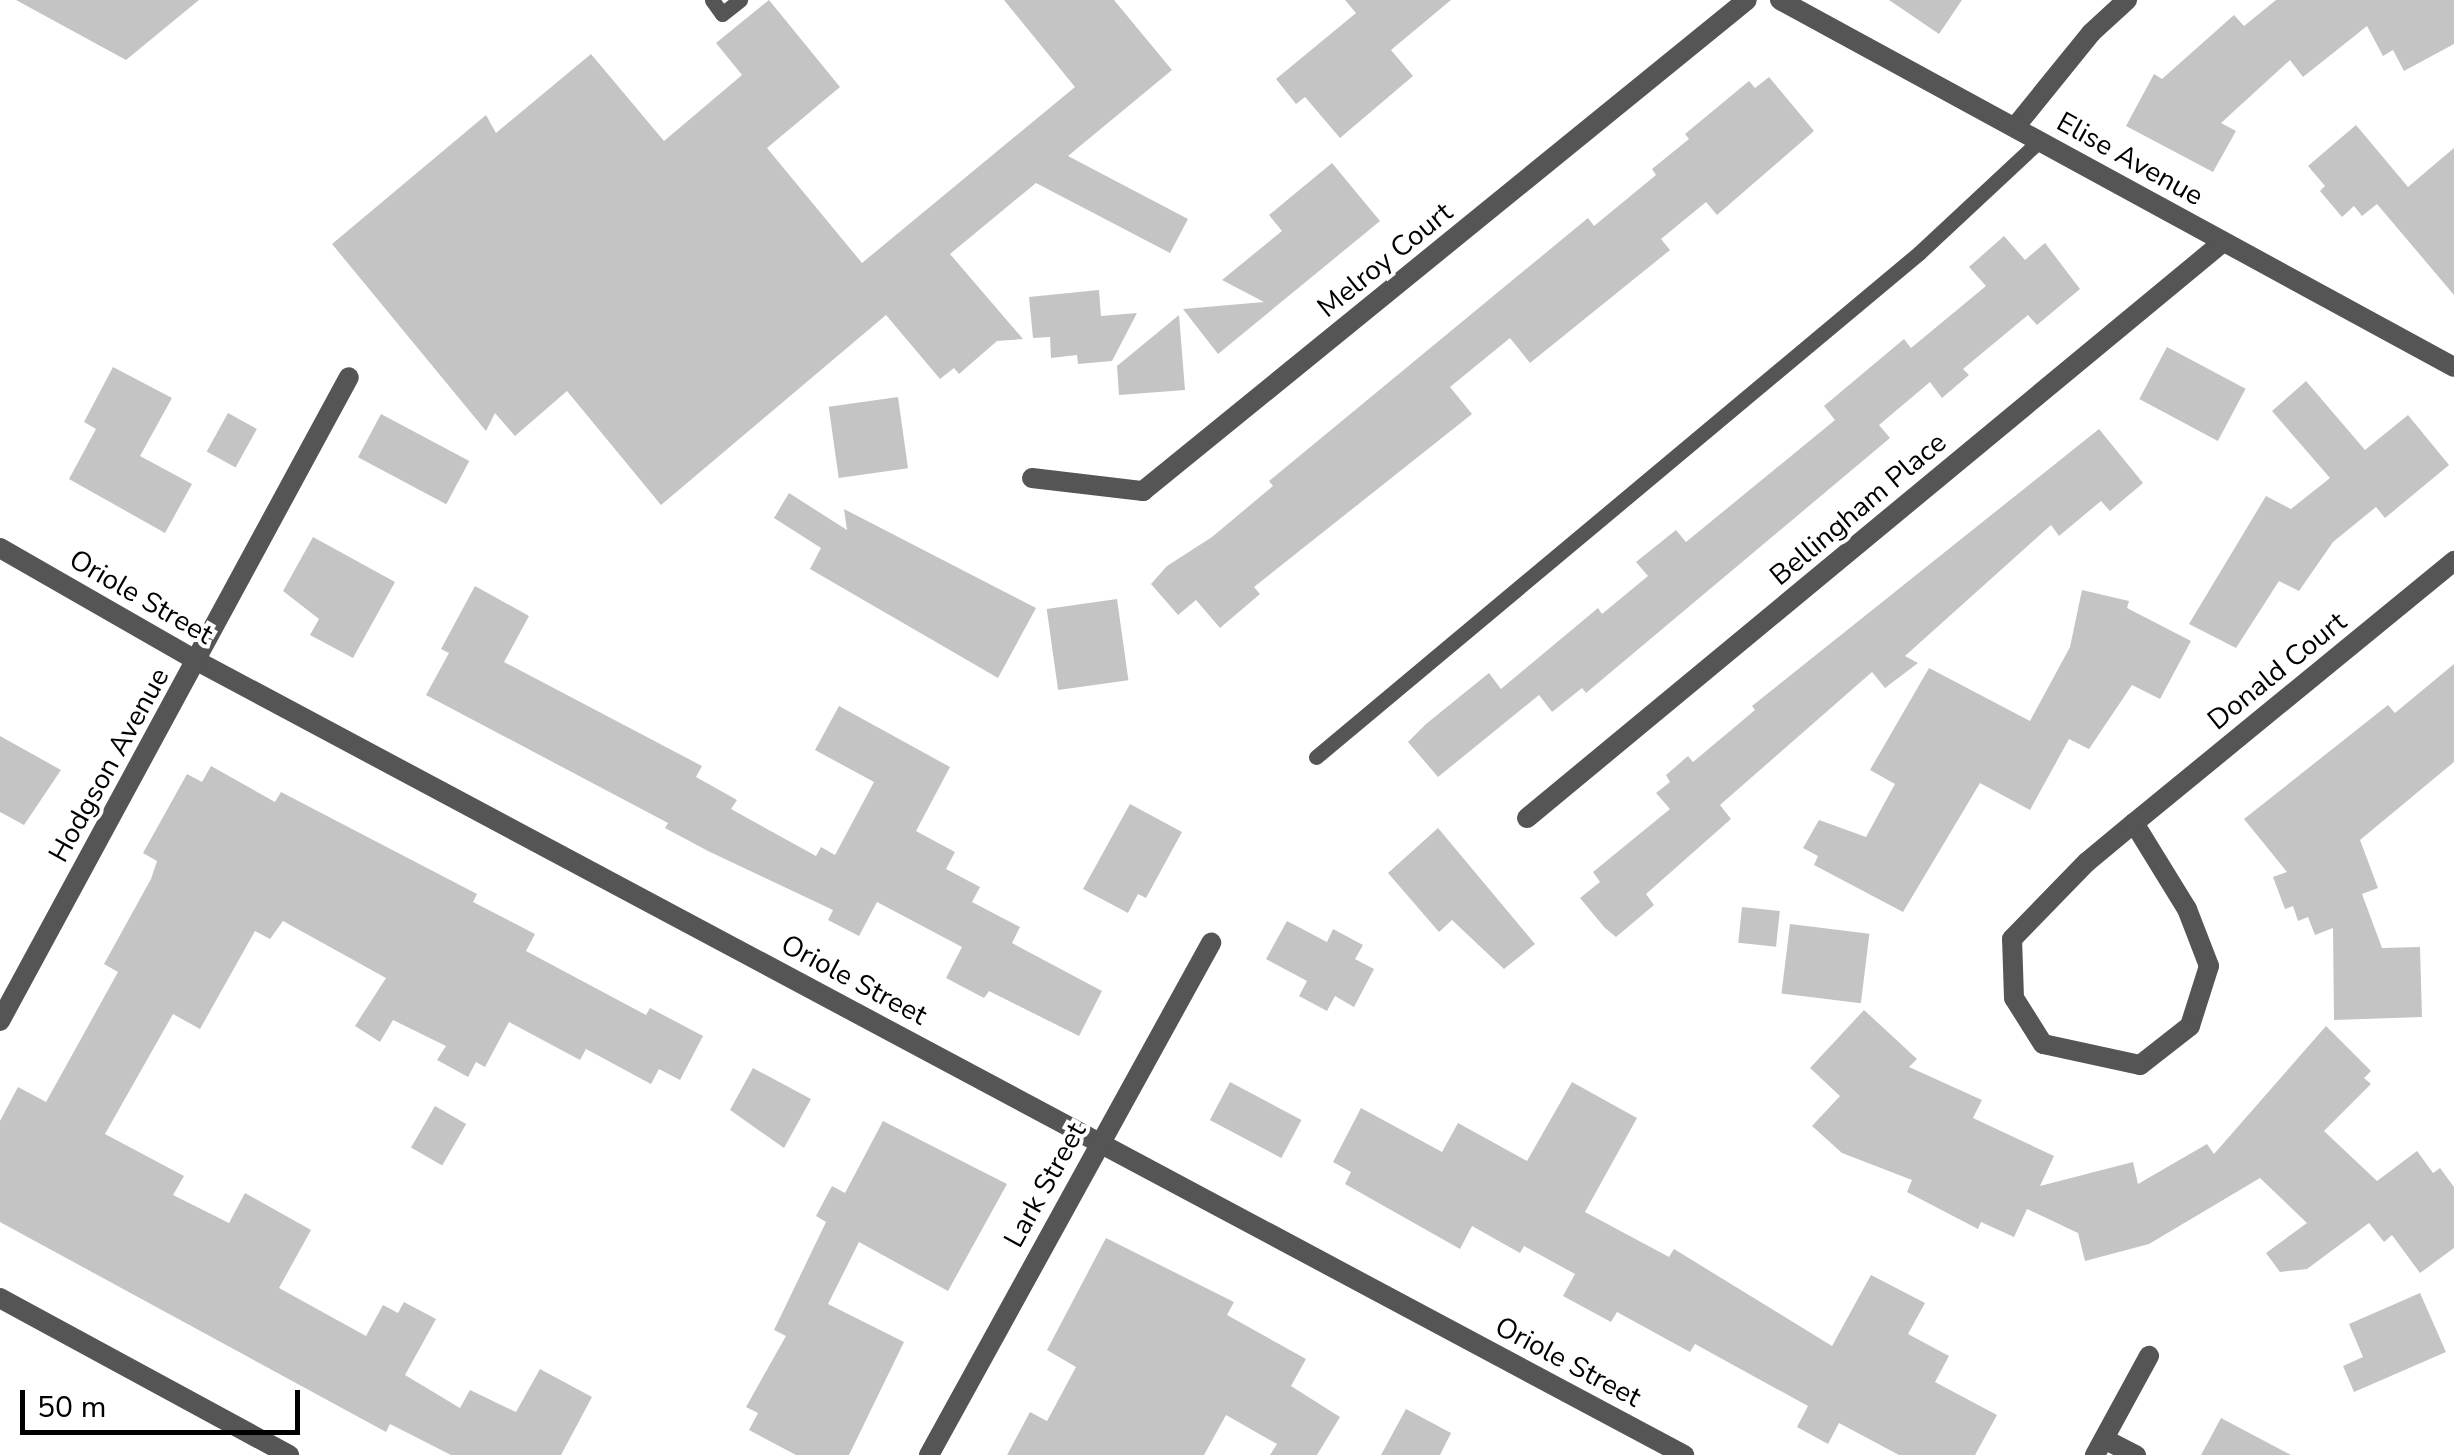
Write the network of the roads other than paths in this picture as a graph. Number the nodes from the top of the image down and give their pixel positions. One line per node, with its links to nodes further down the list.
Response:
1 (712, 0): 2 (lane)
2 (740, 0)
3 (1748, 0): 11 (street, Melroy Court)
4 (1780, 0): 6 (street, Elise Avenue)
5 (2127, 0): 6 (street)
6 (2015, 128): 7 (street, Elise Avenue)
7 (2039, 140): 8 (street, Elise Avenue); 15 (lane)
8 (2223, 242): 9 (street, Elise Avenue); 16 (street, Bellingham Place)
9 (2454, 367)
10 (349, 377): 14 (street, Hodgson Avenue)
11 (1032, 478)
12 (0, 548): 14 (street, Oriole Street)
13 (2454, 561): 17 (street, Donald Court)
14 (197, 661): 19 (street, Hodgson Avenue); 20 (street, Oriole Street)
15 (1316, 756)
16 (1527, 818)
17 (2134, 823): 17 (street, Donald Court)
18 (1210, 942): 20 (street, Lark Street)
19 (0, 1021)
20 (1099, 1142): 25 (street, Lark Street); 26 (street, Oriole Street)
21 (0, 1298): 24 (street)
22 (2150, 1356): 23 (street)
23 (2099, 1447): 27 (street)
24 (289, 1455)
25 (929, 1455)
26 (1684, 1455)
27 (2136, 1455)

